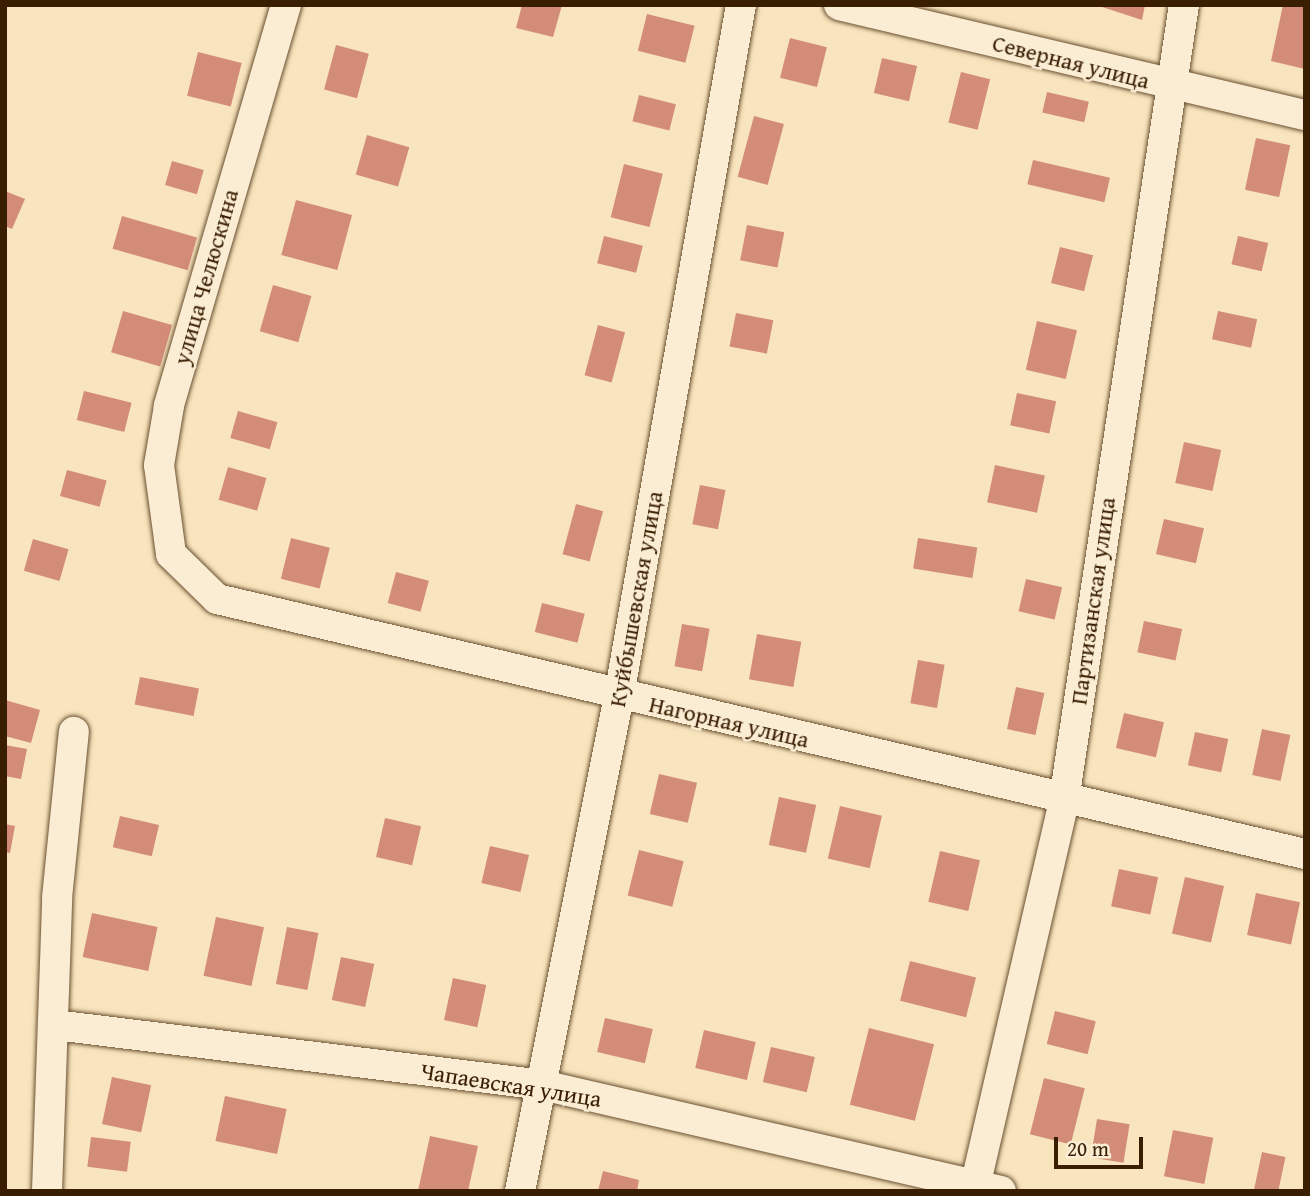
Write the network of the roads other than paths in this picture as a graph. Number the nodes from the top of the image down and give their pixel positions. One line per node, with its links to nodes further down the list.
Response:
1 (286, 5): 7 (street, улица Челюскина)
2 (741, 5): 8 (street, Куйбышевская улица)
3 (839, 5): 5 (street, Северная улица)
4 (1184, 5): 5 (street, Партизанская улица)
5 (1170, 86): 6 (street, Северная улица); 10 (street, Партизанская улица)
6 (1305, 115)
7 (171, 554): 8 (street, Нагорная улица)
8 (620, 696): 10 (street, Нагорная улица); 13 (street, Куйбышевская улица)
9 (74, 732): 12 (street)
10 (1064, 800): 11 (street, Нагорная улица); 14 (street, Партизанская улица)
11 (1305, 854)
12 (55, 1025): 13 (street, Чапаевская улица); 15 (street)
13 (542, 1085): 14 (street, Чапаевская улица); 16 (street, Куйбышевская улица)
14 (983, 1189)
15 (47, 1191)
16 (520, 1191)

